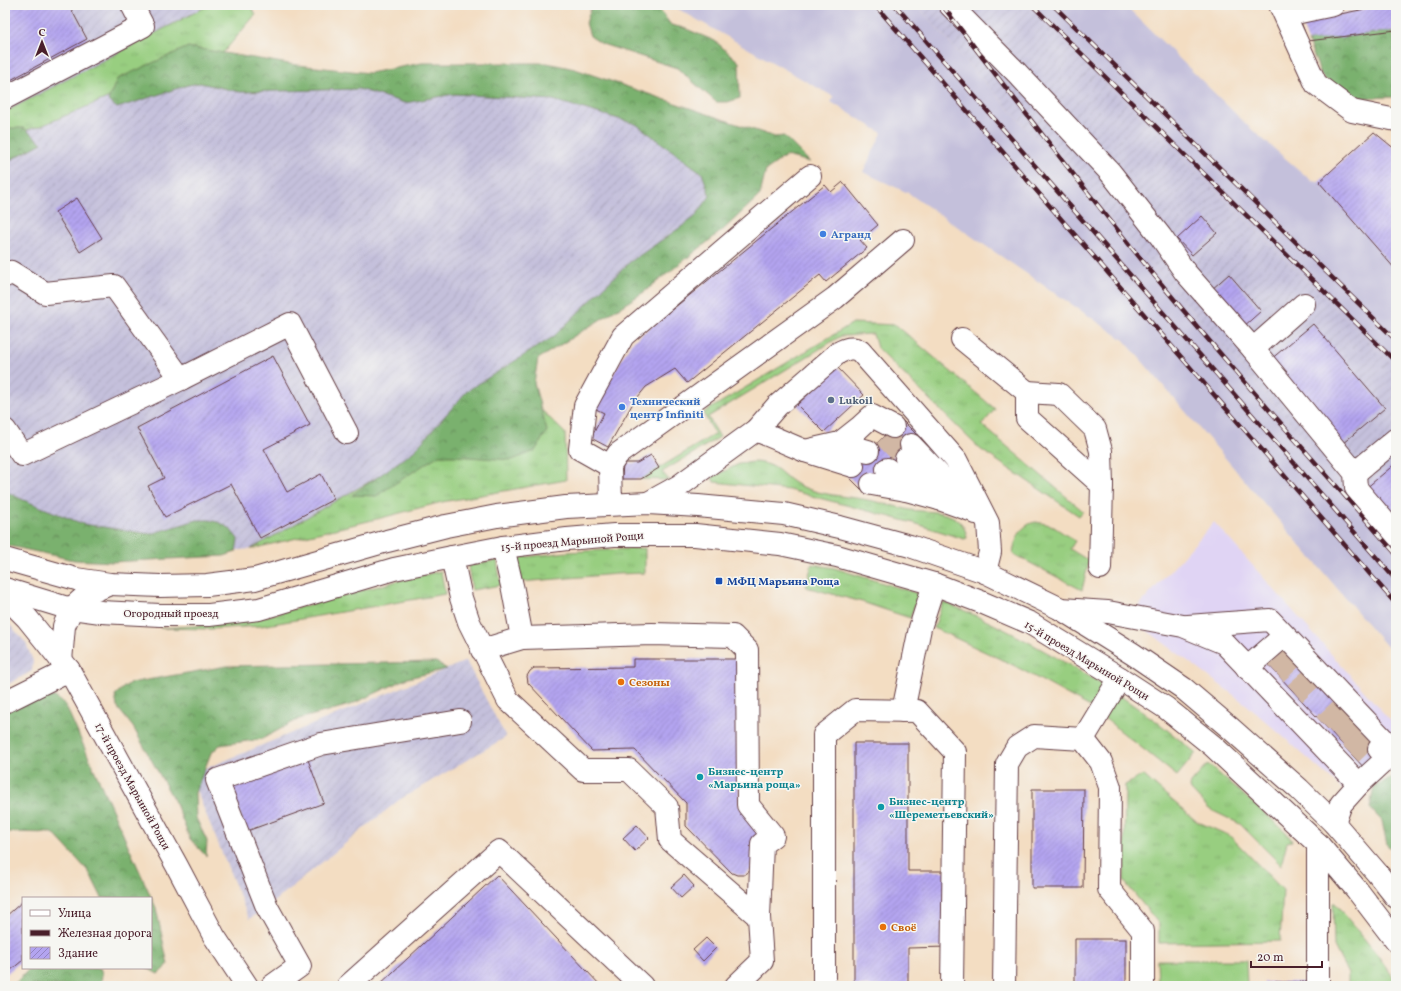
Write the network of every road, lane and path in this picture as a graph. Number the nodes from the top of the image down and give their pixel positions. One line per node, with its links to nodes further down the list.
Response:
1 (132, 5): 5 (main road)
2 (950, 5): 12 (main road)
3 (1333, 5): 4 (main road)
4 (1283, 10): 6 (main road)
5 (5, 98)
6 (1396, 120)
7 (810, 176): 22 (main road)
8 (903, 240): 22 (main road)
9 (5, 276): 13 (main road)
10 (1304, 304): 12 (main road)
11 (962, 339): 14 (main road)
12 (1253, 349): 23 (main road)
13 (181, 379): 15 (main road); 18 (main road)
14 (1027, 392): 25 (main road); 25 (main road)
15 (5, 430)
16 (756, 430): 21 (main road); 27 (main road); 29 (main road)
17 (888, 431): 20 (main road)
18 (347, 433)
19 (1396, 439): 23 (main road)
20 (840, 443): 21 (main road); 21 (main road)
21 (805, 450)
22 (601, 455): 28 (main road)
23 (1355, 473): 30 (main road)
24 (879, 477): 26 (main road)
25 (1102, 485): 34 (main road)
26 (939, 500): 29 (main road); 29 (main road)
27 (648, 503): 28 (main road); 35 (main road)
28 (612, 504): 36 (main road)
29 (981, 517): 35 (main road)
30 (1396, 535)
31 (503, 547): 32 (main road, 15-й проезд Марьиной Рощи); 37 (main road, 15-й проезд Марьиной Рощи); 45 (main road)
32 (452, 557): 42 (main road, Огородный проезд); 46 (main road)
33 (5, 559): 36 (main road)
34 (1100, 568)
35 (985, 572): 41 (main road)
36 (110, 584): 40 (main road)
37 (934, 584): 49 (main road, 15-й проезд Марьиной Рощи); 51 (main road)
38 (5, 589): 40 (main road, Огородный проезд)
39 (5, 596): 47 (main road, 17-й проезд Марьиной Рощи)
40 (72, 608): 42 (main road, Огородный проезд); 47 (main road)
41 (1061, 609): 43 (main road); 55 (main road)
42 (101, 612): 47 (main road)
43 (1183, 626): 44 (main road); 48 (main road)
44 (1284, 636): 48 (main road); 54 (main road)
45 (522, 638): 46 (main road); 58 (main road)
46 (482, 650): 58 (main road)
47 (65, 666): 50 (main road); 60 (main road, 17-й проезд Марьиной Рощи)
48 (1248, 668): 54 (main road)
49 (1120, 678): 53 (main road); 56 (main road, 15-й проезд Марьиной Рощи)
50 (5, 702)
51 (903, 711): 65 (main road); 66 (main road)
52 (460, 721): 61 (main road)
53 (1083, 739): 67 (main road); 68 (main road)
54 (1353, 768): 55 (main road)
55 (1334, 823): 57 (main road)
56 (1318, 844): 59 (main road, 15-й проезд Марьиной Рощи); 69 (main road)
57 (1396, 897)
58 (759, 917): 64 (main road)
59 (1396, 941)
60 (247, 986)
61 (272, 986)
62 (348, 986): 63 (main road)
63 (642, 986)
64 (736, 986)
65 (824, 986)
66 (952, 986)
67 (1004, 986)
68 (1143, 986)
69 (1318, 986)

